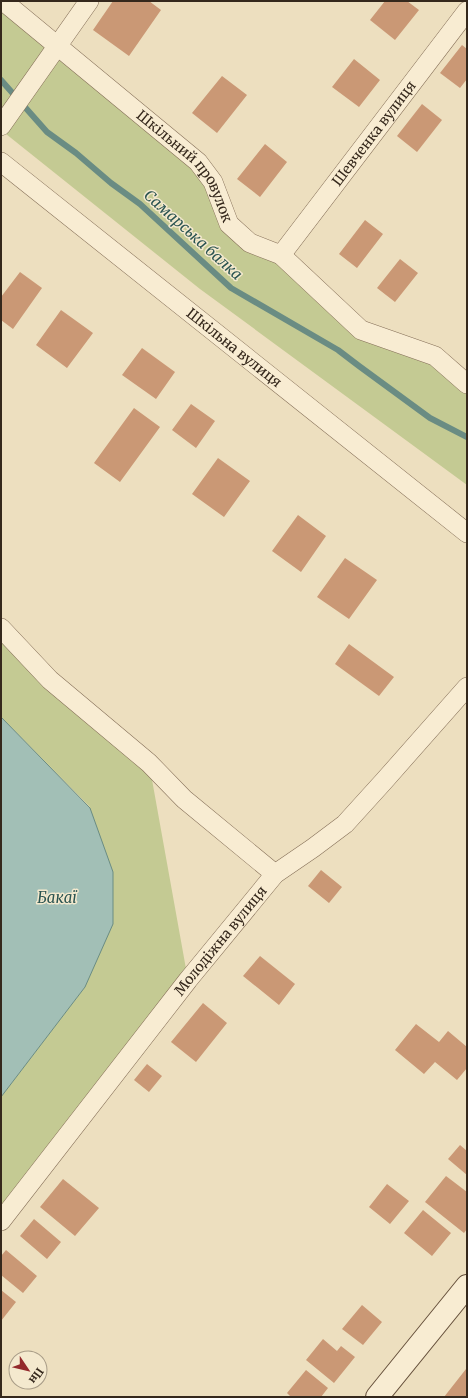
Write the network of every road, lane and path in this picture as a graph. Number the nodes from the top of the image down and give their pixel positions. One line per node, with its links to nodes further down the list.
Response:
1 (3, 1): 4 (street, Шкільний провулок)
2 (89, 1): 4 (street)
3 (467, 11): 7 (street, Шевченка вулиця)
4 (57, 45): 5 (street); 7 (street, Шкільний провулок)
5 (6, 119)
6 (1, 162): 9 (street, Шкільна вулиця)
7 (280, 255): 8 (street, Шкільний провулок)
8 (467, 384)
9 (467, 533)
10 (1, 628): 12 (street)
11 (467, 687): 12 (street, Молодіжна вулиця)
12 (276, 874): 13 (street, Молодіжна вулиця)
13 (1, 1221)
14 (467, 1286): 15 (street)
15 (377, 1397)

